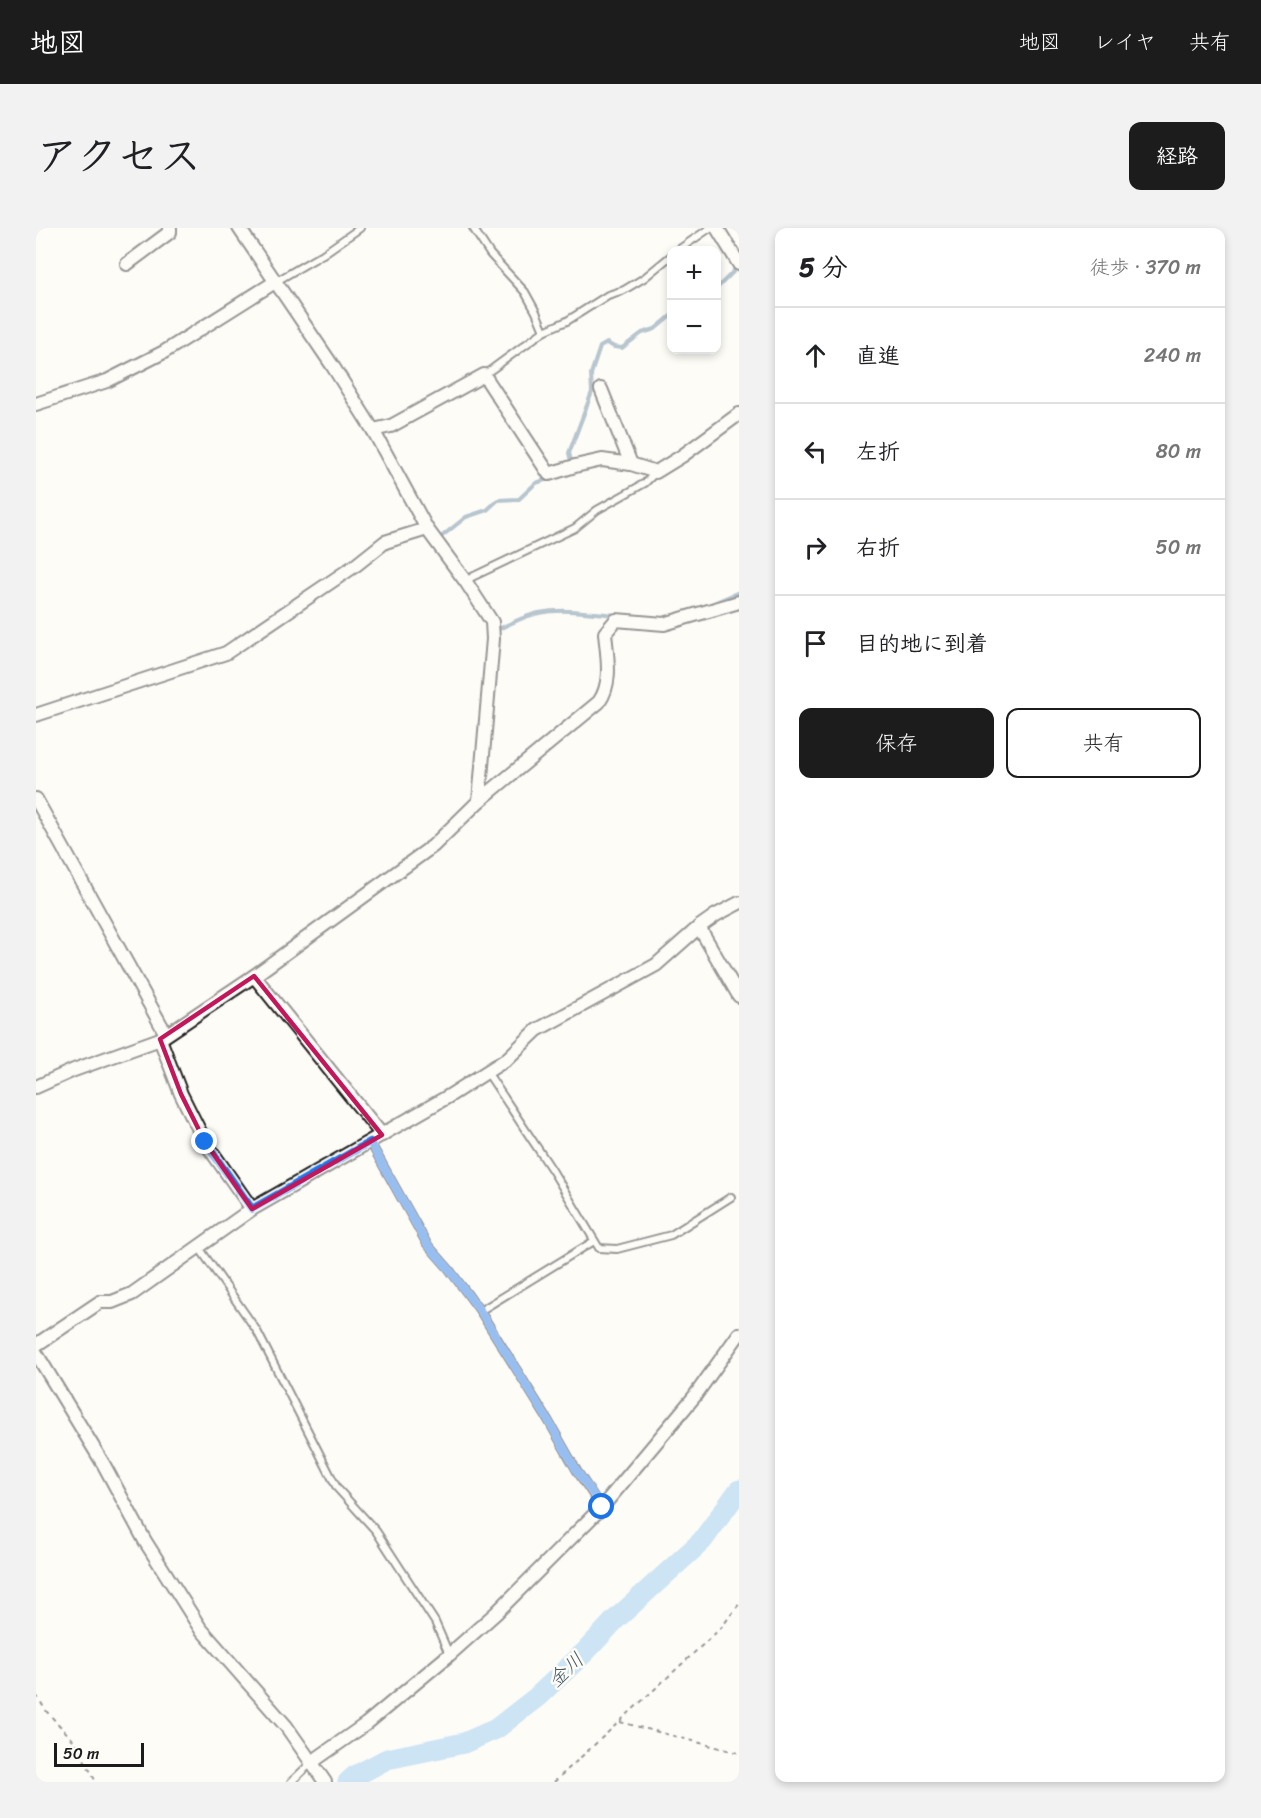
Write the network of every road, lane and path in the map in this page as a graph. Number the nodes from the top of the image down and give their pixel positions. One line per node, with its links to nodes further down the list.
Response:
1 (170, 228): 10 (street)
2 (239, 228): 11 (street)
3 (360, 228): 11 (lane)
4 (473, 228): 12 (lane)
5 (710, 228): 7 (lane)
6 (717, 228): 9 (street)
7 (684, 246)
8 (667, 259): 12 (lane)
9 (736, 259)
10 (127, 264)
11 (275, 282): 15 (street); 17 (street)
12 (544, 331): 13 (lane)
13 (484, 375): 17 (street); 18 (street)
14 (601, 389): 18 (street)
15 (36, 404)
16 (739, 414): 19 (street)
17 (373, 430): 20 (street)
18 (631, 464): 19 (street)
19 (656, 472): 21 (lane)
20 (427, 529): 21 (street); 23 (street)
21 (466, 582): 25 (street)
22 (739, 604): 25 (street)
23 (37, 711)
24 (36, 799): 30 (street)
25 (479, 801): 28 (street)
26 (739, 903): 27 (street)
27 (699, 927): 29 (street); 31 (street)
28 (254, 976): 30 (street); 33 (street)
29 (739, 996)
30 (163, 1037): 32 (street); 36 (street)
31 (487, 1071): 33 (street); 37 (lane)
32 (36, 1087)
33 (382, 1135): 34 (street)
34 (370, 1142): 36 (street); 39 (lane)
35 (731, 1197): 37 (lane)
36 (252, 1209): 38 (street)
37 (594, 1241): 39 (lane)
38 (198, 1246): 41 (street); 45 (lane)
39 (480, 1311): 43 (lane)
40 (739, 1334): 43 (street)
41 (38, 1339)
42 (36, 1353): 49 (street)
43 (602, 1507): 45 (street)
44 (739, 1604): 47 (path)
45 (450, 1654): 49 (street)
46 (36, 1695): 50 (path)
47 (620, 1722): 48 (path); 53 (path)
48 (739, 1754)
49 (312, 1762): 51 (lane); 52 (street)
50 (96, 1782)
51 (291, 1782)
52 (325, 1782)
53 (554, 1782)

